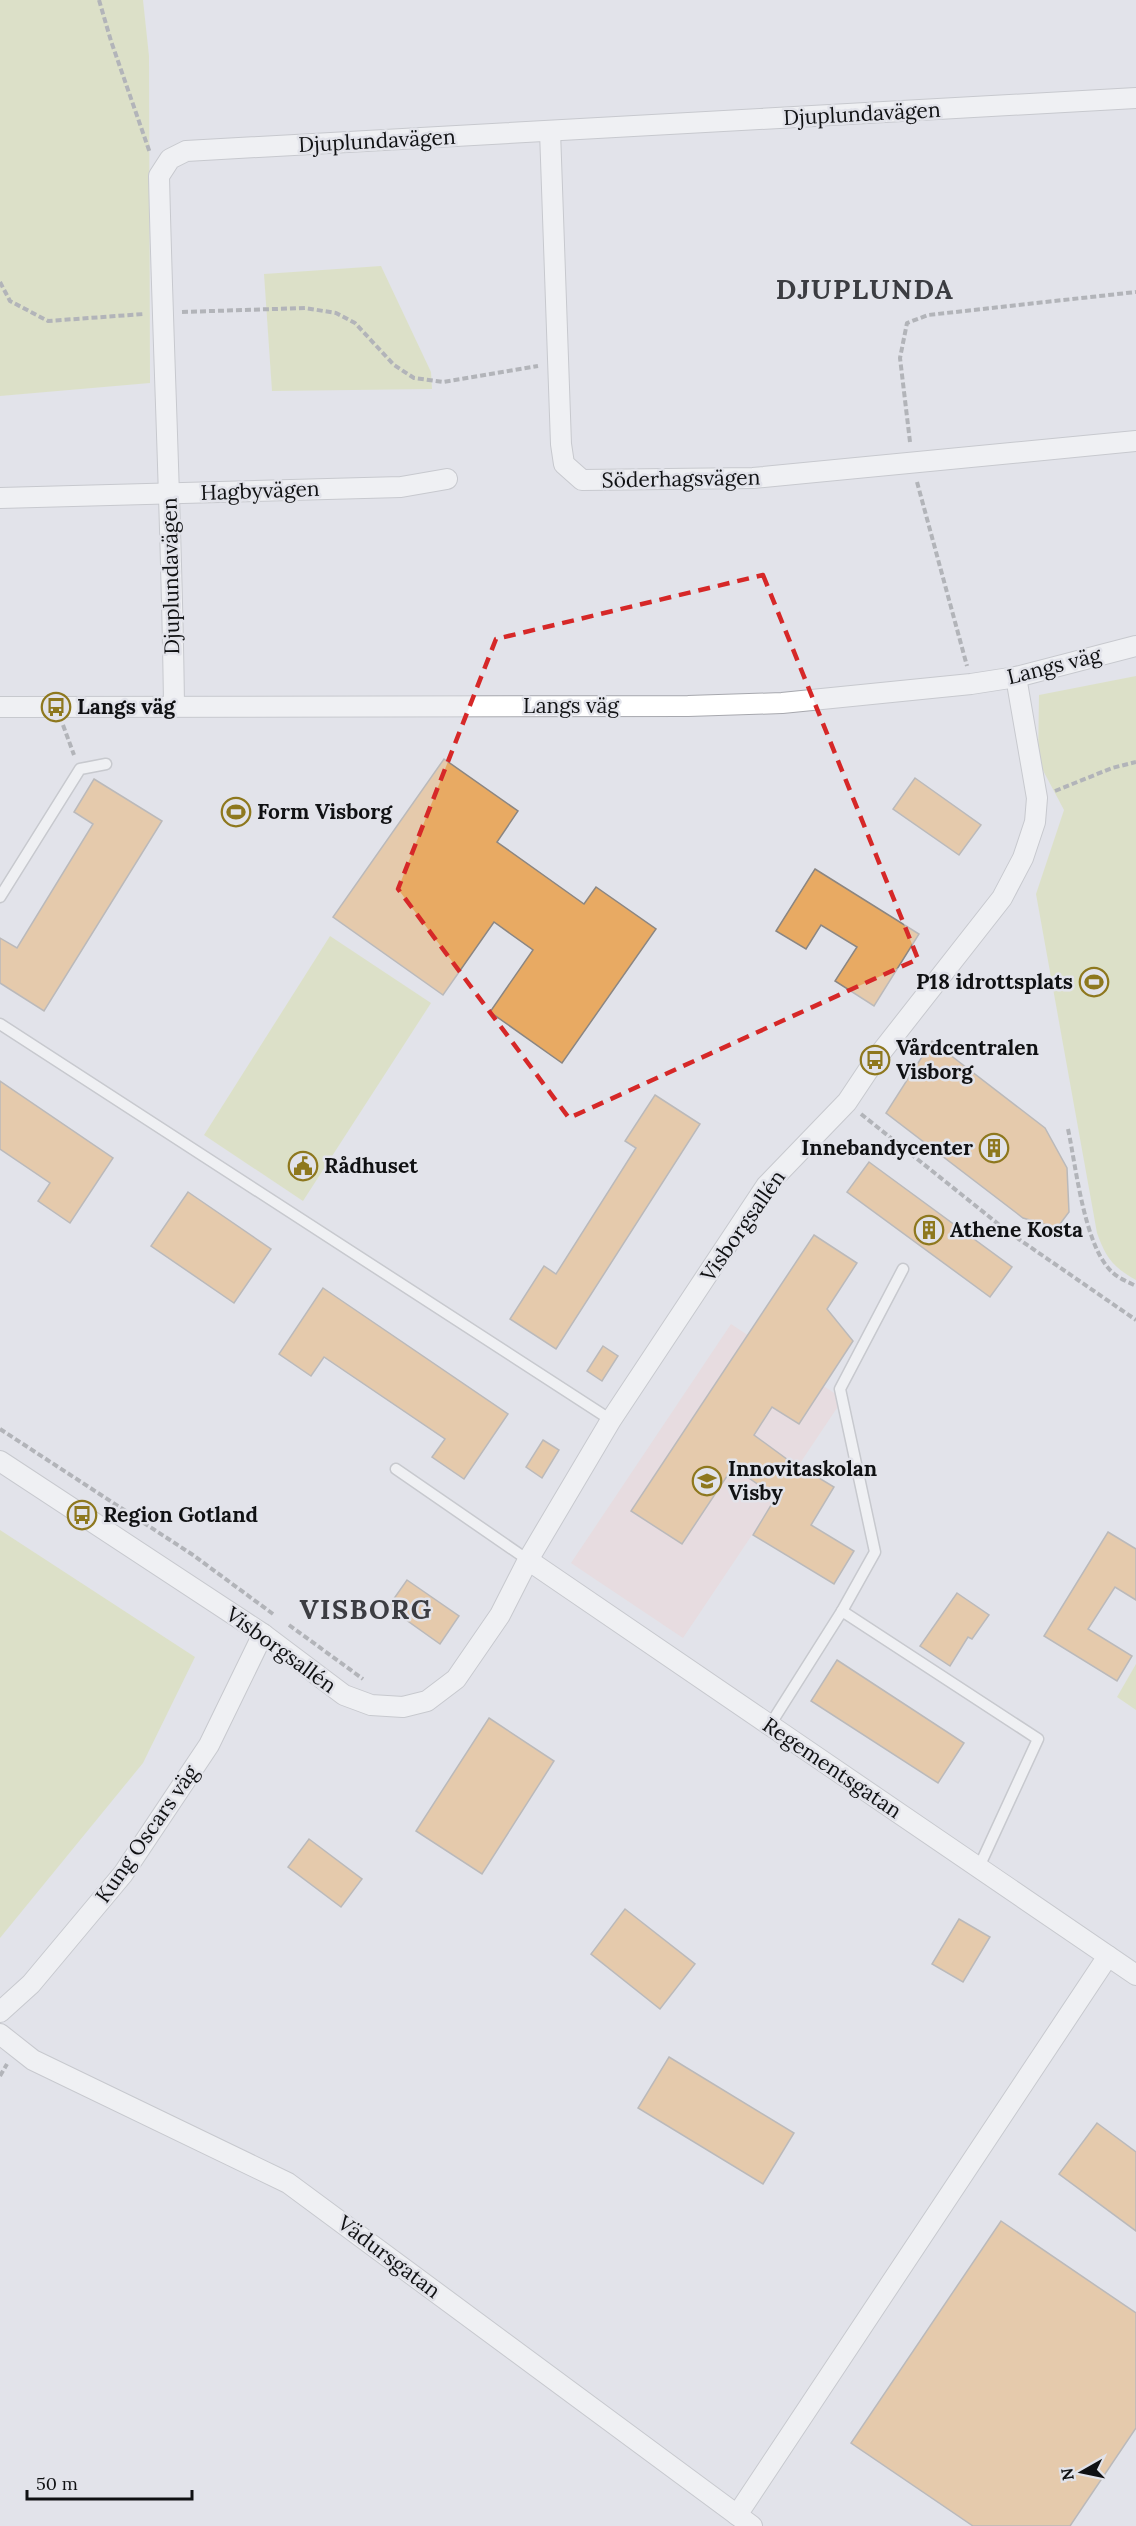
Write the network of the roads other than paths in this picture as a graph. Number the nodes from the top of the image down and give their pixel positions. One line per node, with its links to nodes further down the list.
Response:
1 (1136, 99): 2 (street, Djuplundavägen)
2 (550, 131): 3 (street, Söderhagsvägen); 5 (street, Djuplundavägen)
3 (1136, 441)
4 (447, 479): 5 (street, Hagbyvägen)
5 (169, 494): 6 (street, Hagbyvägen); 9 (street, Djuplundavägen)
6 (0, 498)
7 (1136, 646): 8 (street, Langs väg)
8 (1016, 677): 9 (street, Langs väg); 15 (street, Visborgsallén)
9 (174, 706): 10 (street, Langs väg)
10 (0, 707)
11 (106, 764): 12 (lane)
12 (0, 897)
13 (0, 1024): 15 (lane)
14 (903, 1269): 19 (lane)
15 (612, 1420): 18 (street, Visborgsallén)
16 (0, 1461): 20 (street, Visborgsallén)
17 (396, 1469): 18 (lane)
18 (528, 1560): 20 (street, Visborgsallén); 21 (street, Regementsgatan)
19 (842, 1611): 21 (lane); 22 (lane)
20 (263, 1634): 25 (street, Kung Oscars väg)
21 (770, 1725): 22 (street, Regementsgatan)
22 (978, 1868): 23 (street, Regementsgatan)
23 (1108, 1956): 24 (street, Regementsgatan); 27 (street)
24 (1136, 1975)
25 (0, 2013)
26 (0, 2034): 27 (street, Vädursgatan)
27 (744, 2520)

